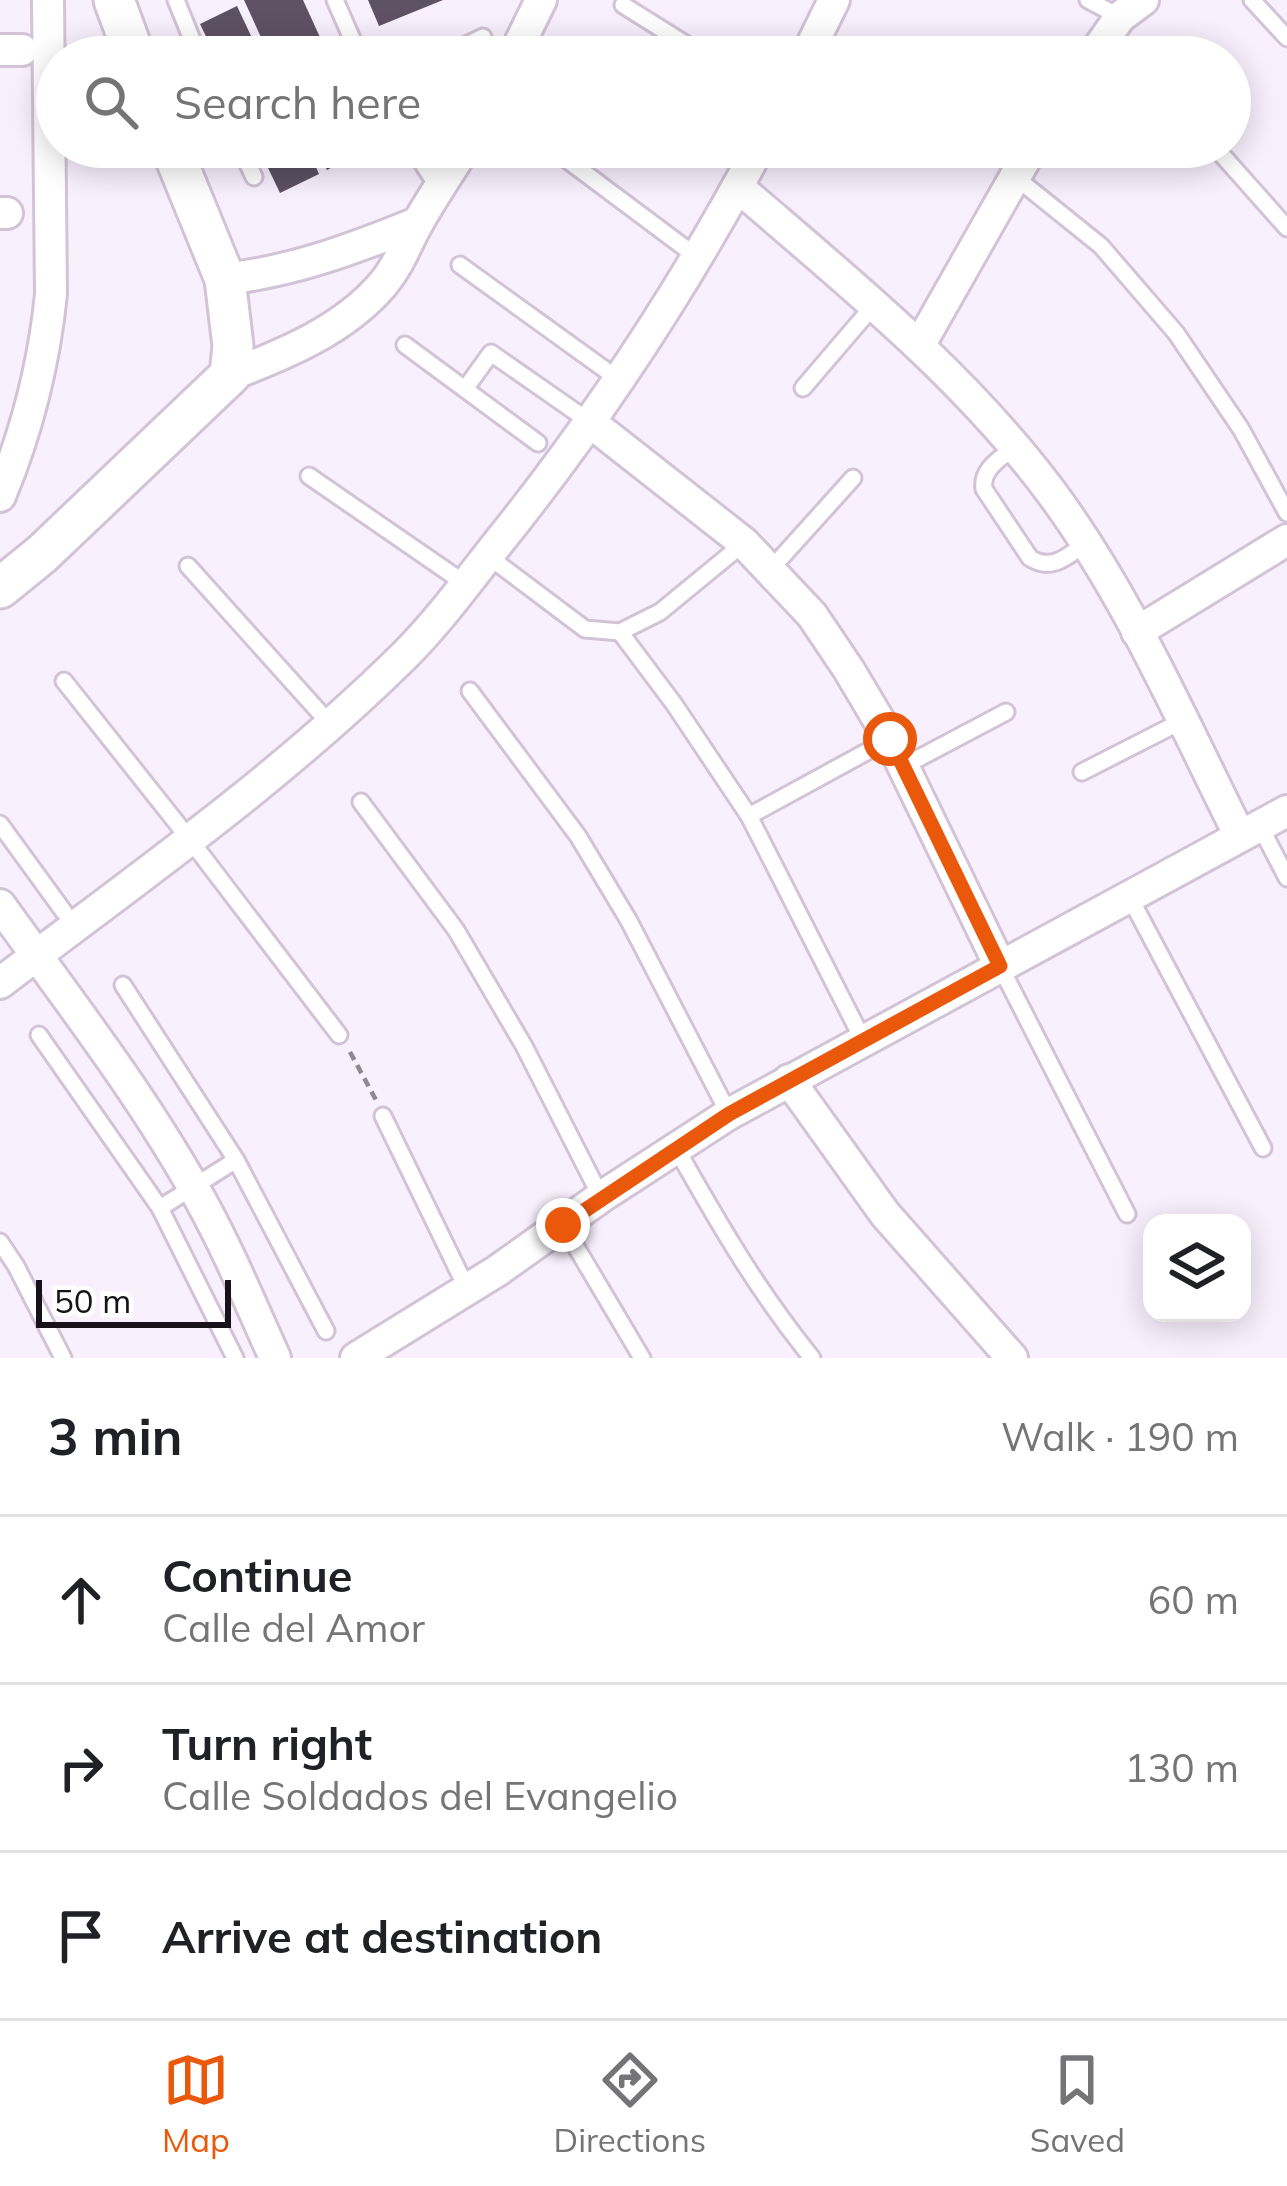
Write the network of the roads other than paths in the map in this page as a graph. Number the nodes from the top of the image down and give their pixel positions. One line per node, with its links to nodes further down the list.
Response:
1 (48, 0): 11 (street)
2 (114, 0): 12 (street)
3 (176, 0): 13 (lane)
4 (335, 0): 14 (lane)
5 (834, 0): 17 (street)
6 (1088, 0): 10 (lane)
7 (1252, 0): 19 (lane)
8 (538, 2): 15 (street)
9 (623, 5): 16 (lane)
10 (1123, 6): 18 (street)
11 (48, 36)
12 (127, 36)
13 (191, 36)
14 (351, 36)
15 (523, 36)
16 (672, 36)
17 (816, 36)
18 (1111, 36)
19 (1287, 38)
20 (50, 168): 50 (street)
21 (180, 168): 37 (street)
22 (250, 168): 30 (lane)
23 (426, 168): 32 (lane)
24 (452, 168): 32 (street)
25 (578, 168): 35 (lane)
26 (748, 168): 31 (street)
27 (1016, 168): 40 (street)
28 (1033, 168): 51 (lane)
29 (1234, 168): 34 (lane)
30 (254, 177)
31 (738, 187): 35 (street); 38 (street)
32 (440, 189): 33 (street)
33 (417, 223): 37 (street); 41 (street)
34 (1287, 228)
35 (697, 257): 42 (street)
36 (460, 265): 42 (lane)
37 (225, 278): 41 (street)
38 (874, 305): 40 (street); 43 (lane)
39 (405, 345): 44 (lane)
40 (919, 346): 47 (street)
41 (230, 375): 59 (street)
42 (618, 379): 45 (street)
43 (803, 388)
44 (465, 389): 45 (lane); 46 (lane)
45 (590, 422): 54 (street); 55 (street)
46 (538, 443)
47 (1014, 447): 53 (street); 53 (lane)
48 (309, 476): 58 (lane)
49 (853, 478): 57 (lane)
50 (0, 496)
51 (1287, 513)
52 (1287, 540): 61 (street)
53 (1086, 543): 61 (street)
54 (744, 544): 57 (street); 60 (lane)
55 (488, 556): 58 (street); 60 (lane)
56 (188, 566): 66 (lane)
57 (771, 569): 67 (street)
58 (467, 585): 66 (street)
59 (0, 588)
60 (620, 632): 70 (lane)
61 (1137, 632): 65 (street)
62 (64, 681): 73 (lane)
63 (470, 691): 86 (lane)
64 (1006, 712): 67 (lane)
65 (1182, 721): 68 (lane); 71 (street)
66 (330, 724): 73 (street)
67 (897, 752): 70 (lane); 79 (street)
68 (1082, 772)
69 (361, 802): 92 (lane)
70 (749, 816): 84 (lane)
71 (1262, 824): 74 (lane); 75 (street)
72 (3, 834): 77 (lane)
73 (191, 841): 78 (street); 83 (lane)
74 (1287, 878)
75 (1129, 896): 79 (street); 89 (lane)
76 (0, 905): 78 (street)
77 (64, 912)
78 (36, 956): 80 (street); 91 (street)
79 (1000, 966): 84 (street); 94 (lane)
80 (0, 983)
81 (123, 985): 90 (lane)
82 (39, 1035): 93 (lane)
83 (339, 1035)
84 (863, 1040): 85 (street)
85 (789, 1080): 86 (street); 99 (street)
86 (729, 1114): 88 (street)
87 (383, 1116): 97 (lane)
88 (676, 1148): 92 (street); 105 (lane)
89 (1263, 1148)
90 (236, 1160): 91 (lane); 98 (lane)
91 (192, 1186): 93 (lane); 102 (street)
92 (602, 1197): 95 (street)
93 (160, 1208): 101 (lane)
94 (1127, 1214)
95 (563, 1225): 97 (street); 104 (lane)
96 (0, 1243): 100 (lane)
97 (467, 1289): 103 (street)
98 (326, 1331)
99 (1000, 1354)
100 (63, 1358)
101 (235, 1358)
102 (275, 1358)
103 (356, 1358)
104 (642, 1358)
105 (812, 1358)

